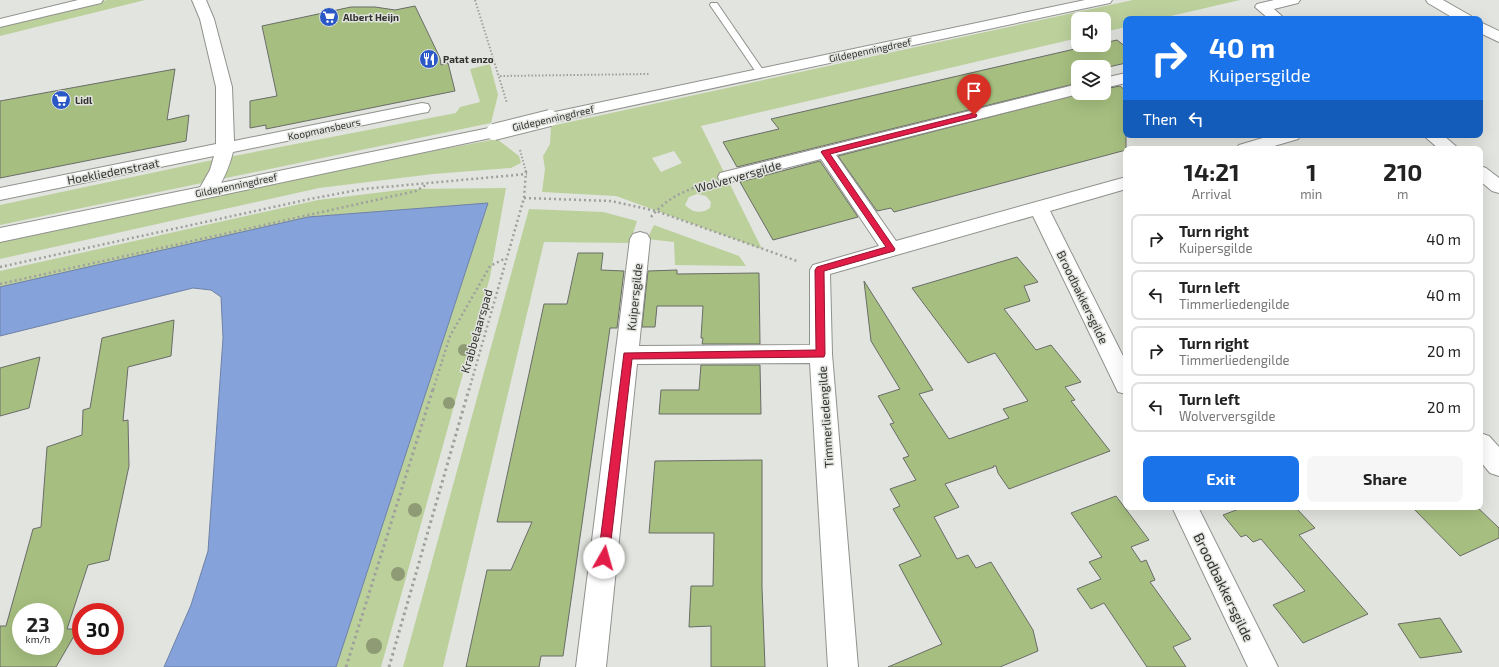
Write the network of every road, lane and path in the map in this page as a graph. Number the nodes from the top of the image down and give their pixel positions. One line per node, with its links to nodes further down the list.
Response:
1 (96, 0): 10 (street)
2 (199, 0): 24 (street)
3 (475, 0): 17 (path)
4 (1105, 0): 13 (street, Gildepenningdreef)
5 (1294, 0): 8 (street)
6 (1433, 0): 9 (street)
7 (714, 5): 13 (lane)
8 (1274, 16)
9 (1461, 16)
10 (0, 23)
11 (1483, 29): 12 (street)
12 (1499, 37)
13 (761, 73): 32 (street, Gildepenningdreef, bridge)
14 (1123, 79): 15 (street)
15 (1111, 81)
16 (1071, 92): 25 (street, Wolverversgilde)
17 (508, 106)
18 (422, 108): 24 (street, Koopmansbeurs)
19 (1282, 138): 22 (street)
20 (1436, 138): 23 (street)
21 (519, 144): 26 (path, Krabbelaarspad)
22 (1255, 146)
23 (1446, 146)
24 (225, 149): 32 (street); 33 (street, Hoekliedenstraat)
25 (825, 152): 28 (street, Wolverversgilde); 39 (street)
26 (527, 174): 29 (path); 34 (path, Krabbelaarspad)
27 (1483, 174): 31 (street)
28 (727, 177): 36 (path, Wolverversgilde)
29 (428, 184): 41 (path); 43 (path)
30 (1123, 184): 35 (street)
31 (1499, 187)
32 (207, 191): 37 (street, Gildepenningdreef)
33 (0, 194)
34 (524, 198): 36 (path); 40 (path, Krabbelaarspad)
35 (1039, 208): 39 (street); 46 (street, Broodbakkersgilde)
36 (656, 211): 42 (path)
37 (0, 236)
38 (640, 239): 45 (street, Kuipersgilde)
39 (891, 249): 42 (street)
40 (506, 258): 50 (path); 51 (path, Krabbelaarspad)
41 (0, 267)
42 (820, 270): 44 (street, Timmerliedengilde)
43 (0, 284)
44 (821, 354): 45 (street); 53 (street, Timmerliedengilde)
45 (628, 355): 52 (street, Kuipersgilde)
46 (1123, 379)
47 (1483, 447): 48 (street)
48 (1499, 465)
49 (1186, 510): 54 (street, Broodbakkersgilde)
50 (346, 667)
51 (389, 667)
52 (591, 667)
53 (843, 667)
54 (1264, 667)

